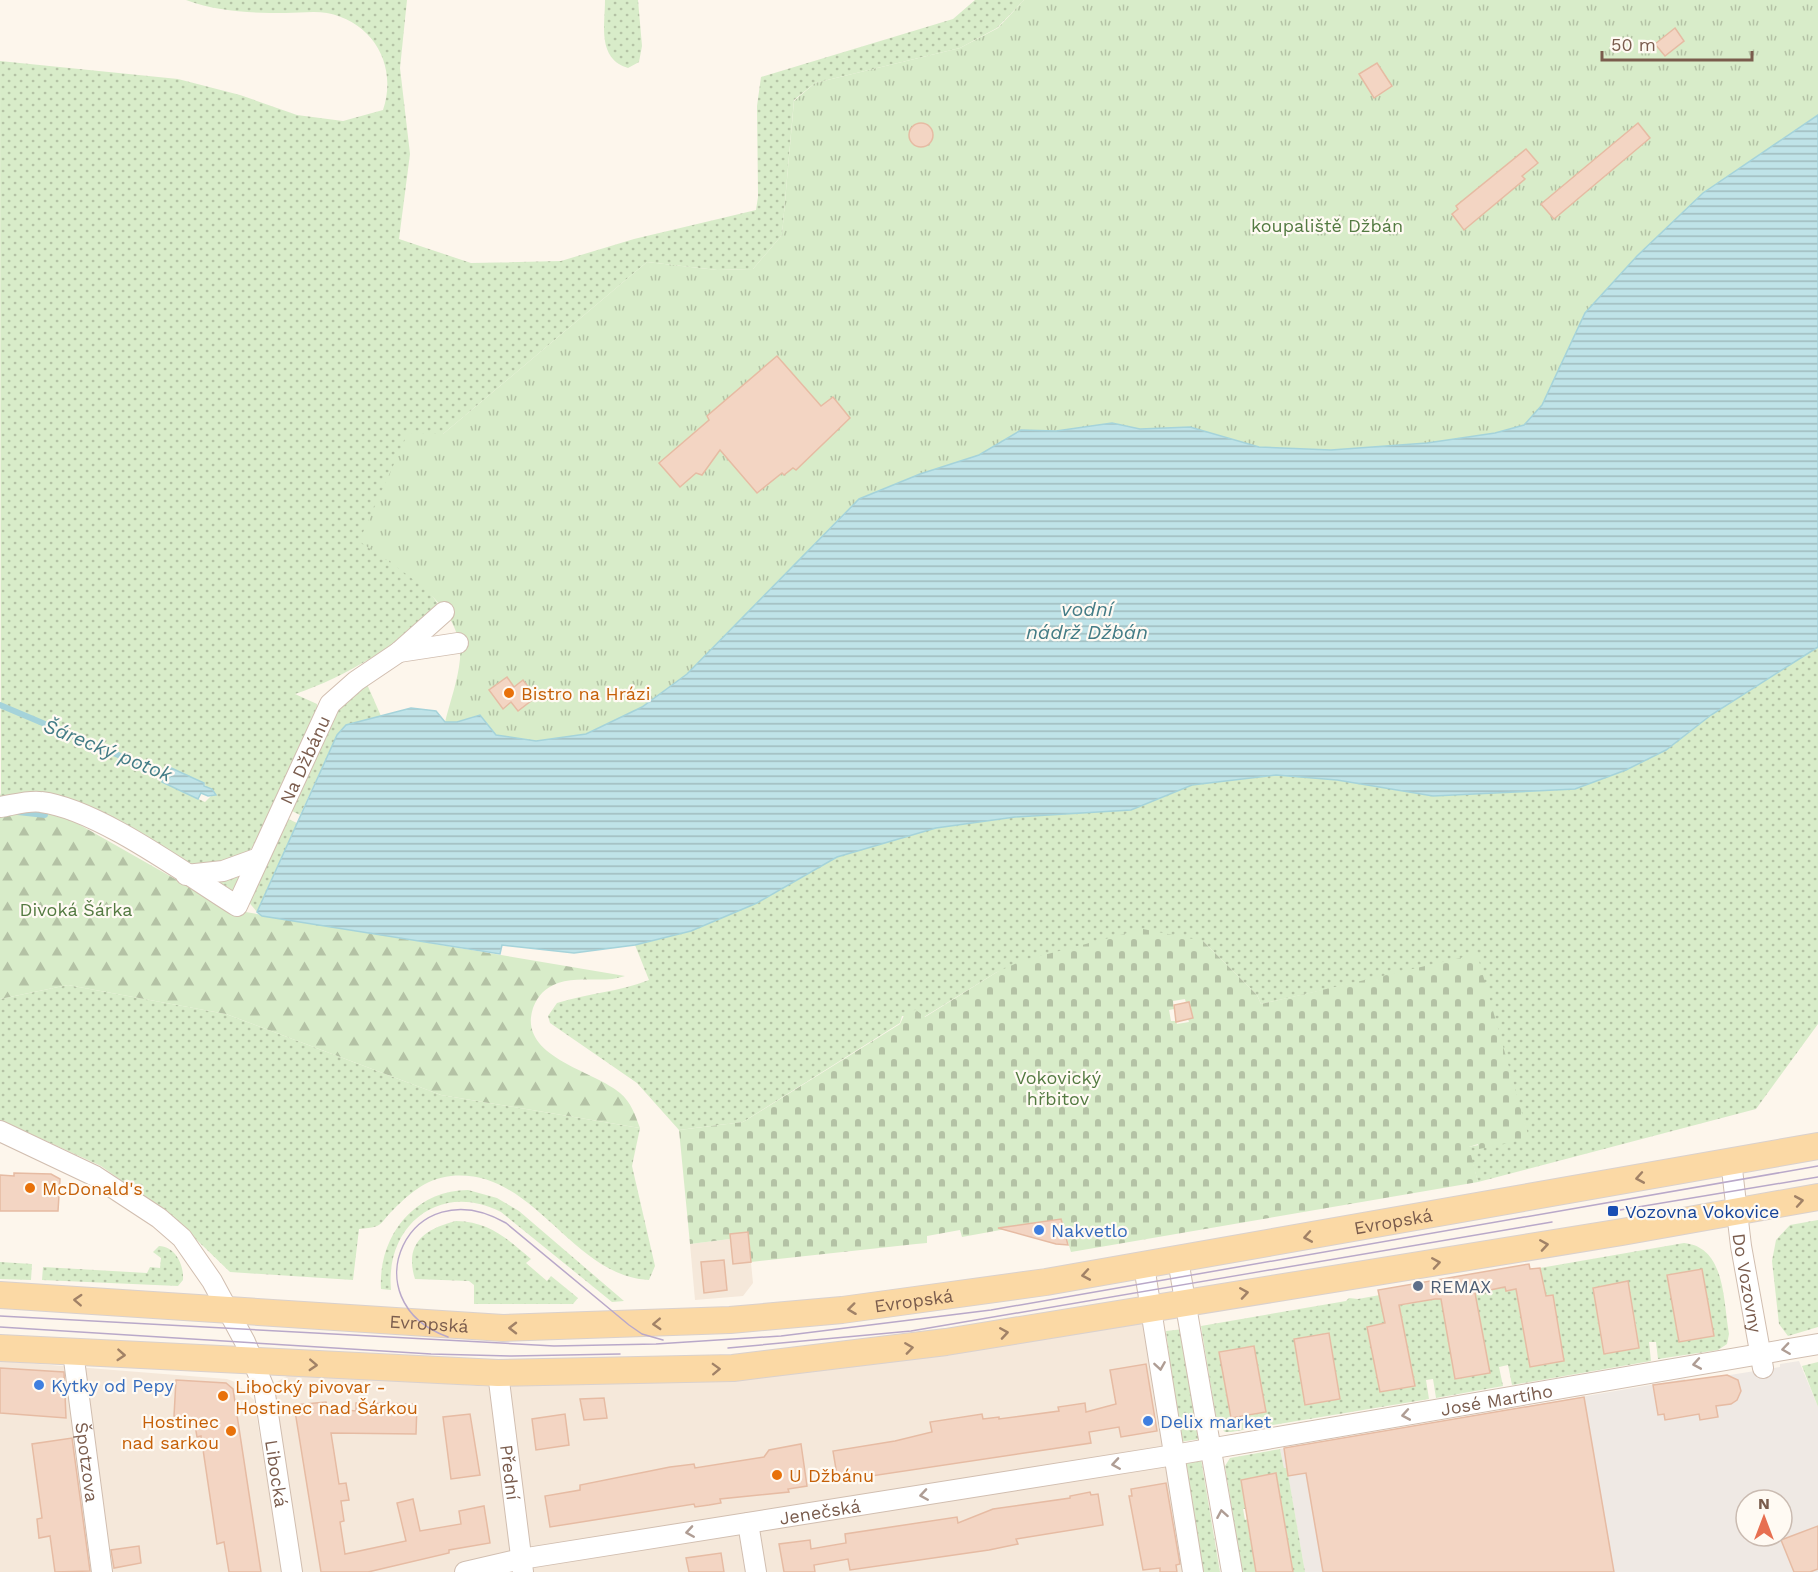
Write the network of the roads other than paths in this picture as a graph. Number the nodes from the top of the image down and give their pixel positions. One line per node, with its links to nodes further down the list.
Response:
1 (444, 612): 3 (street, Na Džbánu)
2 (458, 643): 3 (street, Na Džbánu)
3 (399, 652): 5 (street, Na Džbánu)
4 (0, 807): 6 (street, Na Džbánu)
5 (256, 859): 6 (street); 6 (street, Na Džbánu)
6 (186, 875)
7 (2, 1132): 17 (street)
8 (1818, 1146): 9 (main road, Evropská)
9 (1731, 1161): 11 (street, Do Vozovny); 12 (main road, Evropská, one-way to 12)
10 (1818, 1197): 11 (main road, one-way to 10)
11 (1738, 1211): 15 (main road, one-way to 11); 21 (street, Do Vozovny)
12 (1178, 1260): 13 (main road, Evropská); 15 (street)
13 (1144, 1266): 16 (street); 17 (main road, Evropská, one-way to 17)
14 (0, 1295): 17 (main road, Evropská, one-way to 14)
15 (1186, 1303): 16 (main road); 24 (street)
16 (1151, 1308): 23 (main road, one-way to 16); 25 (street, one-way to 25)
17 (227, 1309): 22 (street, Libocká)
18 (1818, 1344): 21 (street, José Martího, one-way to 21)
19 (0, 1348): 20 (main road)
20 (73, 1352): 22 (main road, one-way to 22); 28 (street, Špotzova)
21 (1762, 1360): 24 (street, José Martího, one-way to 24)
22 (254, 1362): 23 (main road, one-way to 23); 29 (street, Libocká)
23 (498, 1373): 27 (street, Přední)
24 (1211, 1449): 25 (street, José Martího); 33 (street, one-way to 24)
25 (1174, 1455): 26 (street, Jenečská, one-way to 26); 32 (street)
26 (748, 1523): 27 (street, Jenečská, one-way to 27); 31 (street)
27 (522, 1566): 30 (street, Jenečská)
28 (102, 1572)
29 (292, 1572)
30 (465, 1572)
31 (756, 1572)
32 (1193, 1572)
33 (1232, 1572)

